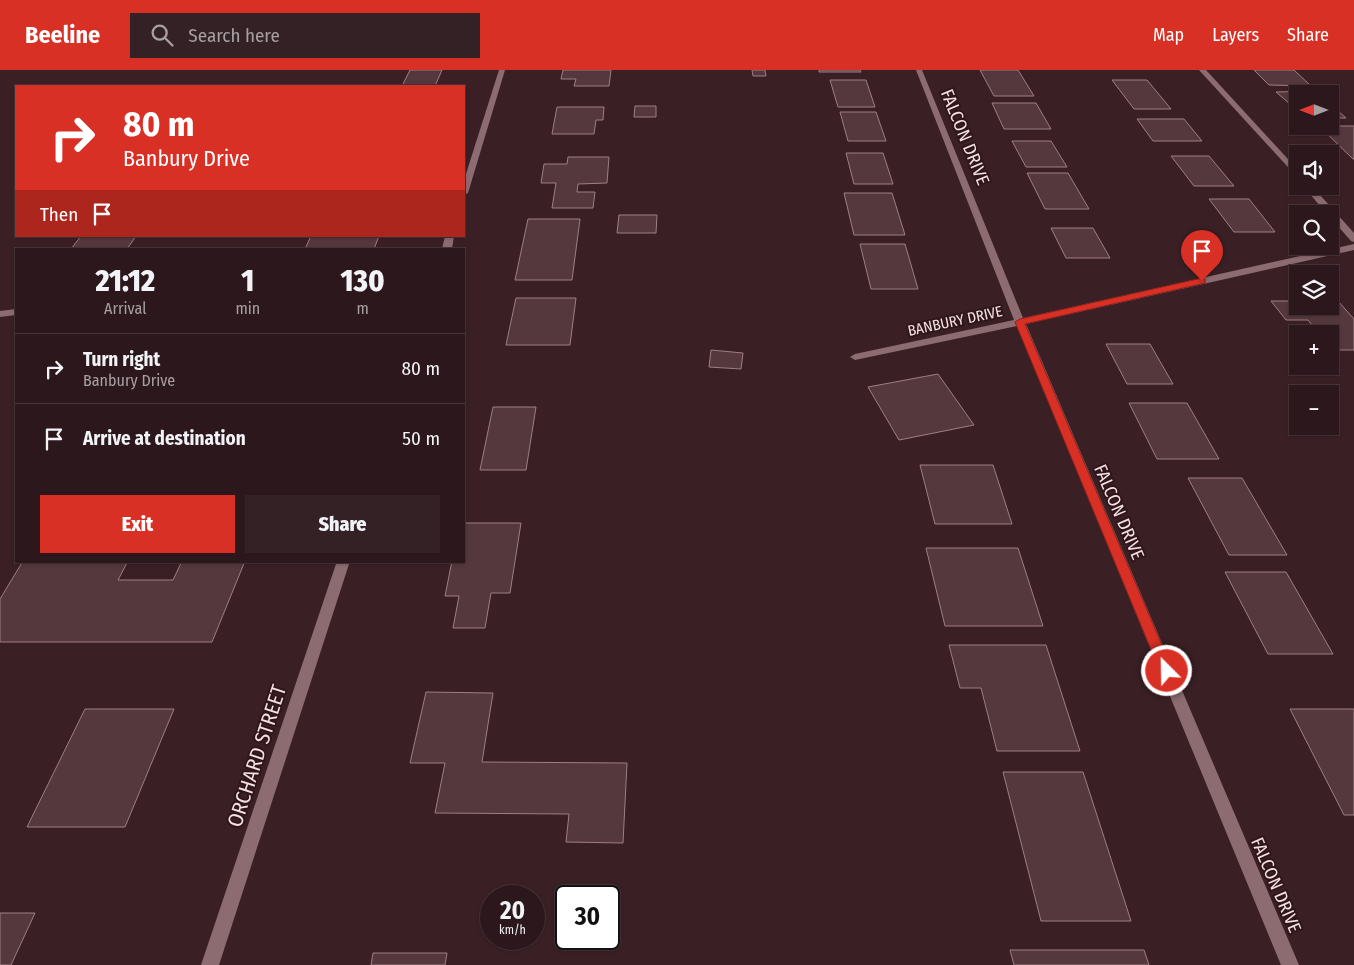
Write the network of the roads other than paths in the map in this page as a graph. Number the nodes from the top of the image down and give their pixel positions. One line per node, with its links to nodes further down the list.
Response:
1 (502, 70): 5 (street)
2 (919, 70): 11 (street, FALCON DRIVE)
3 (1202, 70): 4 (street)
4 (1289, 166)
5 (465, 190)
6 (1315, 195): 7 (street)
7 (1354, 239)
8 (1354, 247): 11 (street, BANBURY DRIVE)
9 (15, 312): 10 (street)
10 (0, 314)
11 (1020, 322): 12 (street, BANBURY DRIVE); 15 (street, FALCON DRIVE)
12 (855, 357)
13 (343, 563): 14 (street, ORCHARD STREET)
14 (210, 965)
15 (1290, 965)

